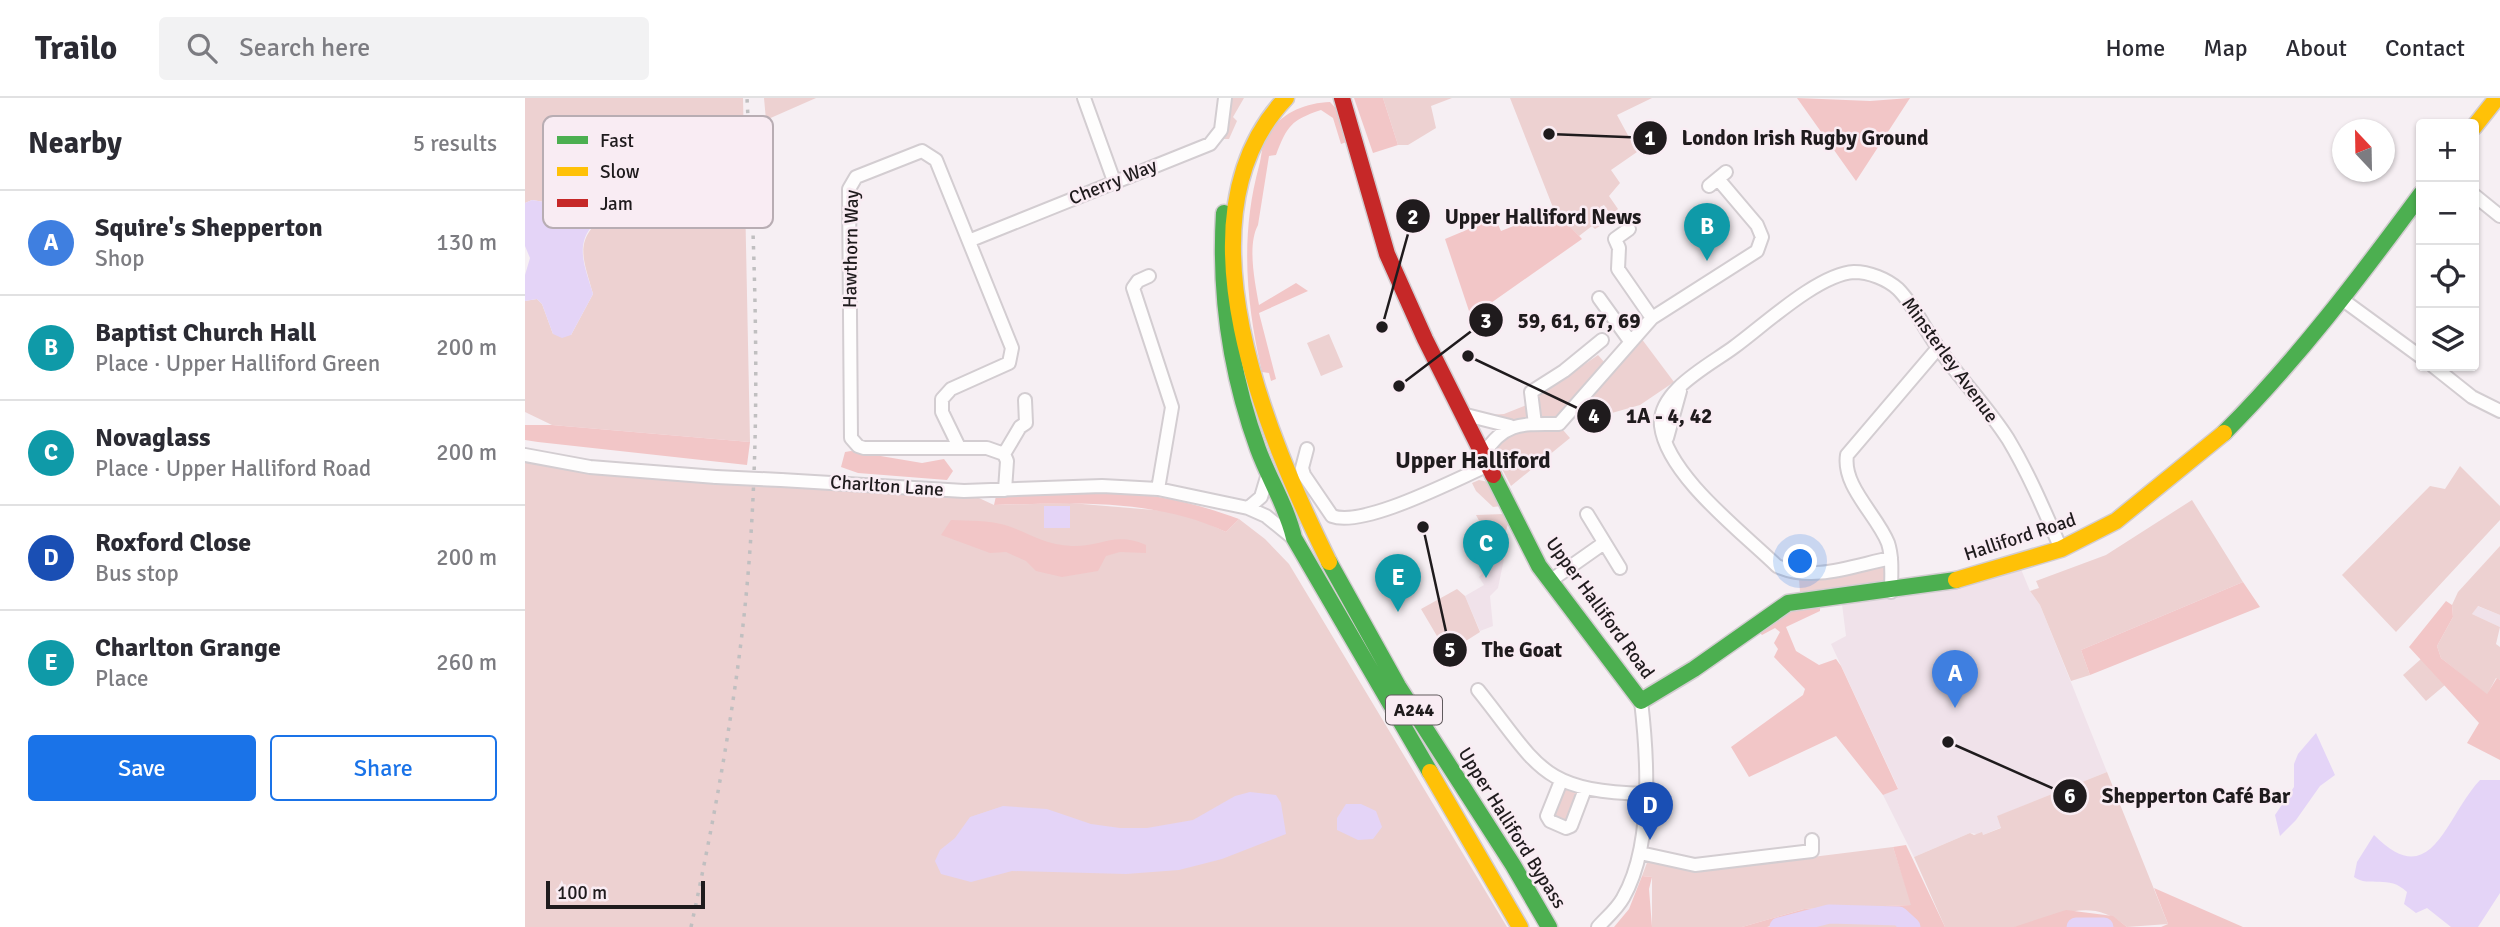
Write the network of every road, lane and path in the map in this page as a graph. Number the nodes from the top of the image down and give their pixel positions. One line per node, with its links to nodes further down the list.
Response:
1 (1084, 98): 11 (street)
2 (1224, 98): 11 (street, Cherry Way)
3 (1286, 98): 37 (main road, Upper Halliford Bypass / A244)
4 (1333, 98): 8 (main road, Upper Halliford Road)
5 (1342, 98): 8 (main road, Upper Halliford Road)
6 (2497, 98): 9 (main road)
7 (1265, 99): 36 (main road, Upper Halliford Bypass / A244)
8 (1349, 116): 28 (main road, Upper Halliford Road)
9 (2479, 121)
10 (1718, 179): 20 (street)
11 (1114, 181): 16 (street, Cherry Way)
12 (2479, 199): 14 (street)
13 (2416, 201): 19 (main road, Halliford Road)
14 (2500, 216)
15 (1629, 229): 20 (street)
16 (971, 240): 31 (street, Hawthorn Way); 31 (street, Hawthorn Way)
17 (1149, 276): 38 (street)
18 (1599, 298): 22 (street)
19 (2343, 300): 24 (street); 46 (main road, Halliford Road)
20 (1652, 318): 22 (street)
21 (1602, 340): 29 (street)
22 (1630, 341): 29 (street)
23 (1938, 348): 46 (street, Minsterley Avenue); 47 (street); 47 (street, Minsterley Avenue)
24 (2416, 353)
25 (2439, 371): 27 (street)
26 (1025, 400): 33 (street)
27 (2500, 411)
28 (1465, 415): 30 (street); 35 (main road, Upper Halliford Road)
29 (1535, 424): 30 (street)
30 (1510, 426): 35 (street)
31 (959, 447): 33 (street, Hawthorn Way)
32 (1307, 449): 35 (street)
33 (1004, 454): 39 (street)
34 (525, 455): 39 (street, Charlton Lane, bridge)
35 (1486, 459): 49 (main road, Upper Halliford Road)
36 (1268, 472): 40 (street); 41 (main road, Upper Halliford Bypass / A244)
37 (1291, 485): 41 (street); 59 (main road, Upper Halliford Bypass / A244)
38 (1158, 489): 39 (street, Charlton Lane); 40 (street, Charlton Lane)
39 (1005, 490)
40 (1248, 508): 43 (street, Charlton Lane)
41 (1283, 508): 43 (street); 44 (main road, Upper Halliford Bypass / A244)
42 (1587, 514): 45 (street)
43 (1266, 516): 44 (street, Charlton Lane)
44 (1294, 538): 58 (main road, Upper Halliford Bypass / A244)
45 (1604, 543): 48 (street); 49 (street)
46 (2061, 549): 50 (main road, Halliford Road)
47 (1891, 558): 50 (street)
48 (1620, 568)
49 (1550, 581): 52 (main road, Upper Halliford Road)
50 (1891, 592): 52 (main road, Halliford Road)
51 (1478, 690): 53 (street)
52 (1641, 701): 55 (street)
53 (1561, 781): 54 (street); 54 (street)
54 (1585, 789): 55 (street)
55 (1645, 794): 57 (street)
56 (1812, 840): 57 (street)
57 (1640, 853): 60 (street)
58 (1520, 927)
59 (1549, 927)
60 (1598, 927)

